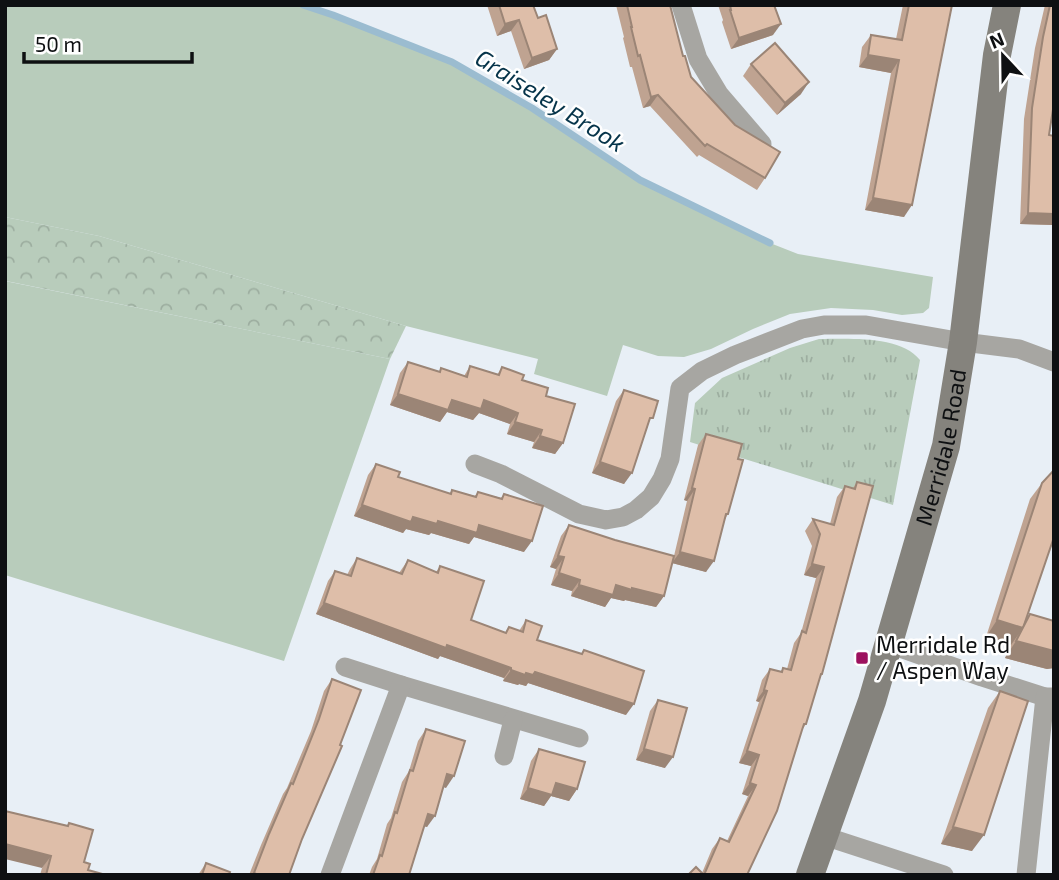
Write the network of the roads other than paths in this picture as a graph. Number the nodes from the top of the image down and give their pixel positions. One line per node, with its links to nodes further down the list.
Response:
1 (681, 5): 3 (street)
2 (1007, 5): 4 (street, Merridale Road)
3 (762, 144)
4 (963, 342): 5 (street); 6 (street); 7 (street, Merridale Road)
5 (1054, 362)
6 (475, 464)
7 (890, 644): 10 (street); 14 (street, Merridale Road)
8 (345, 667): 9 (street)
9 (401, 685): 11 (street); 15 (street)
10 (1049, 697): 18 (street)
11 (513, 719): 12 (street); 13 (street)
12 (579, 738)
13 (504, 756)
14 (824, 836): 16 (street, Merridale Road); 17 (street)
15 (330, 875)
16 (810, 875)
17 (944, 875)
18 (1026, 875)

